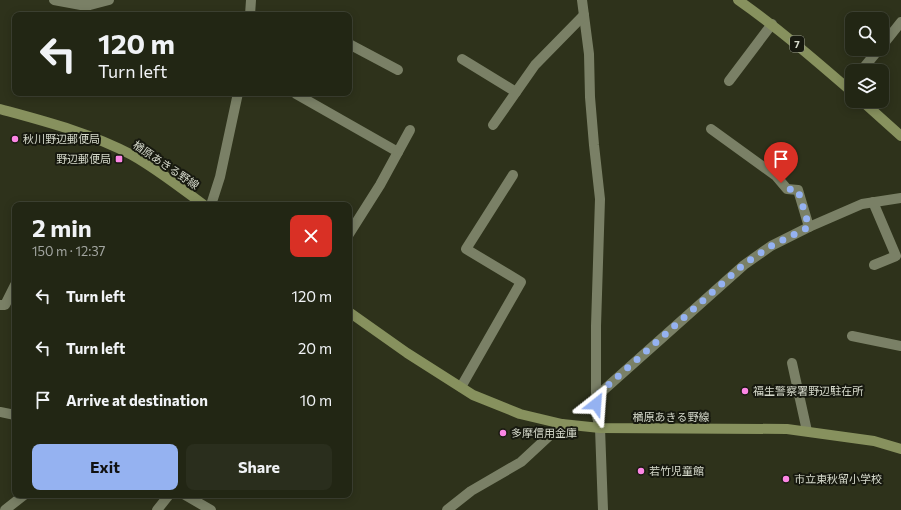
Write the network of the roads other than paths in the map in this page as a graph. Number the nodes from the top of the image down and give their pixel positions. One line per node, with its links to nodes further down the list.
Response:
1 (54, 0): 2 (street)
2 (109, 0)
3 (251, 0): 6 (street)
4 (582, 0): 7 (street)
5 (738, 0): 9 (main road, 7)
6 (250, 12)
7 (584, 15): 18 (street); 43 (street)
8 (901, 22): 10 (street)
9 (772, 24): 16 (street); 17 (main road, 7)
10 (889, 37)
11 (352, 46): 15 (street)
12 (873, 56): 14 (street)
13 (462, 59): 18 (street)
14 (867, 64)
15 (398, 70)
16 (729, 81)
17 (845, 84)
18 (516, 92): 23 (street)
19 (237, 96): 31 (street)
20 (300, 96): 27 (street)
21 (870, 108): 26 (main road)
22 (0, 109): 30 (main road, 楢原あきる野線)
23 (493, 125)
24 (711, 129): 33 (street)
25 (410, 130): 27 (street)
26 (901, 136)
27 (398, 152): 34 (street)
28 (513, 175): 42 (street)
29 (901, 198): 32 (street)
30 (200, 202)
31 (212, 202)
32 (873, 202): 33 (street); 35 (street)
33 (809, 227): 43 (street)
34 (352, 229)
35 (874, 265)
36 (12, 291): 37 (street)
37 (0, 305)
38 (352, 314): 42 (main road, 楢原あきる野線)
39 (852, 336): 40 (street)
40 (901, 346)
41 (792, 364): 48 (street)
42 (460, 387): 46 (main road, 楢原あきる野線)
43 (596, 396): 47 (street)
44 (0, 412): 45 (street)
45 (12, 414)
46 (562, 424): 47 (main road, 楢原あきる野線); 56 (street)
47 (600, 428): 48 (main road, 楢原あきる野線); 57 (street)
48 (807, 432): 49 (main road, 楢原あきる野線)
49 (901, 449)
50 (20, 498): 53 (street)
51 (167, 498): 54 (street)
52 (190, 498): 55 (street)
53 (5, 510)
54 (157, 510)
55 (211, 510)
56 (447, 510)
57 (603, 510)

